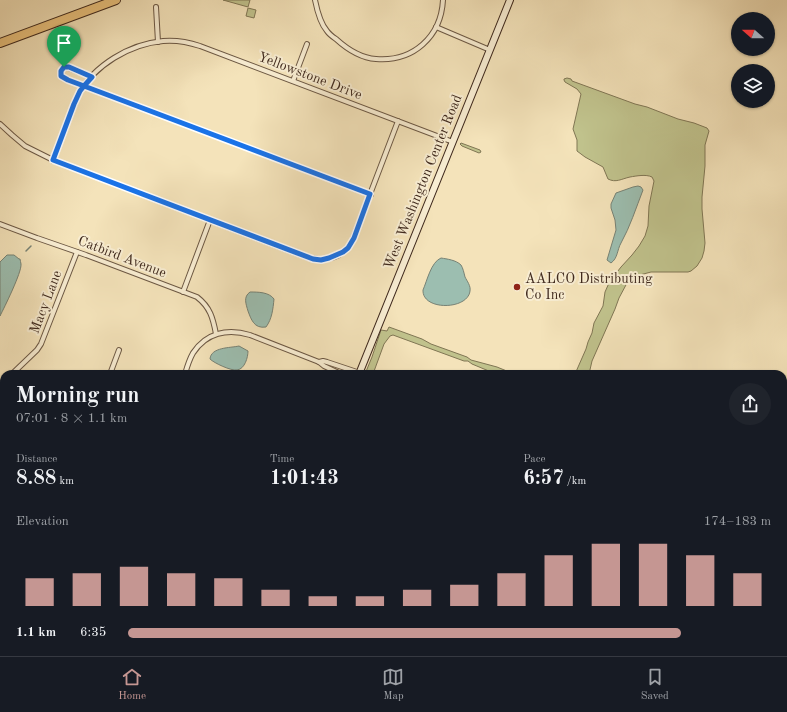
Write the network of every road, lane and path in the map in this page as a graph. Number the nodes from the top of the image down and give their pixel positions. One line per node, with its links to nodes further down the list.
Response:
1 (116, 0): 8 (highway)
2 (314, 0): 6 (street)
3 (443, 0): 6 (street)
4 (510, 0): 10 (main road, West Washington Center Road)
5 (156, 7): 7 (street)
6 (436, 26): 10 (street)
7 (158, 42): 11 (street, Yellowstone Drive); 12 (street, Yellowstone Drive)
8 (0, 43)
9 (307, 44): 12 (street)
10 (490, 50): 16 (main road, West Washington Center Road)
11 (92, 77): 13 (street, Yellowstone Drive); 13 (street)
12 (294, 81): 14 (street, Yellowstone Drive)
13 (84, 86): 17 (street, Yellowstone Drive); 18 (street)
14 (398, 121): 16 (street, Yellowstone Drive); 18 (street)
15 (0, 124): 17 (street)
16 (453, 142): 31 (main road, West Washington Center Road)
17 (53, 160): 19 (street)
18 (370, 194): 19 (street)
19 (210, 220): 22 (street)
20 (0, 224): 21 (street, Catbird Avenue)
21 (77, 252): 22 (street, Catbird Avenue); 26 (street, Macy Lane)
22 (183, 292): 23 (street, Catbird Avenue)
23 (216, 334): 25 (street); 28 (street)
24 (119, 350): 27 (street)
25 (319, 362): 29 (street); 30 (street)
26 (16, 370)
27 (112, 370)
28 (186, 370)
29 (332, 370)
30 (349, 370)
31 (362, 370)

